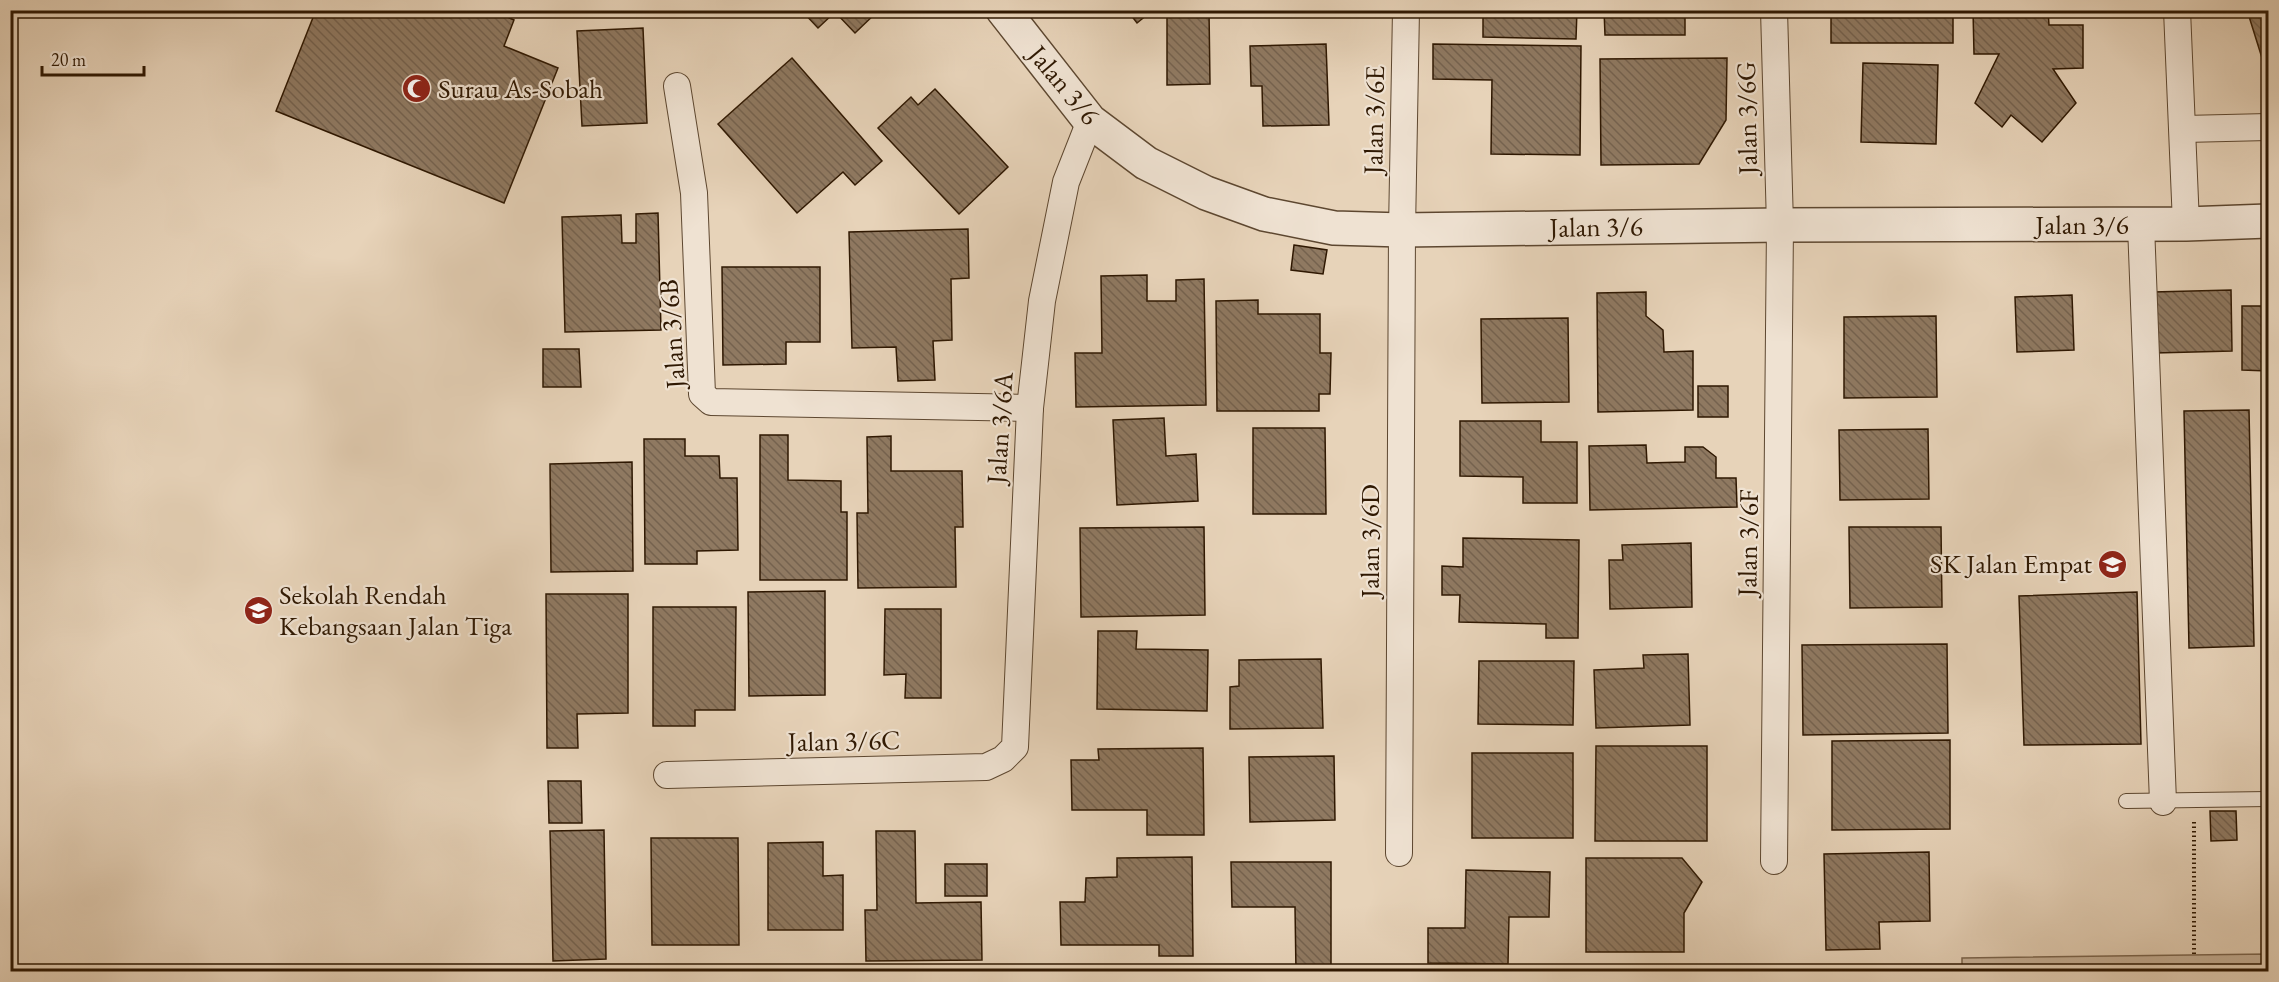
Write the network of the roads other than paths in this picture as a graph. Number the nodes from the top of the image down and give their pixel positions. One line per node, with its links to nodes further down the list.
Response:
1 (1003, 10): 6 (street, Jalan 3/6)
2 (1406, 10): 13 (street, Jalan 3/6E)
3 (1774, 10): 10 (street, Jalan 3/6G)
4 (2176, 10): 8 (street)
5 (677, 86): 14 (street, Jalan 3/6B)
6 (1090, 121): 13 (street, Jalan 3/6); 14 (street, Jalan 3/6A)
7 (2268, 127): 8 (street)
8 (2184, 129): 12 (street)
9 (2268, 221): 12 (street, Jalan 3/6)
10 (1780, 225): 11 (street, Jalan 3/6); 13 (street, Jalan 3/6); 21 (street, Jalan 3/6F)
11 (2141, 225): 12 (street, Jalan 3/6); 19 (street)
12 (2186, 225)
13 (1402, 230): 20 (street, Jalan 3/6D)
14 (1030, 408): 15 (street, Jalan 3/6A)
15 (1015, 747): 16 (street, Jalan 3/6C)
16 (667, 775)
17 (2268, 799): 19 (lane)
18 (2126, 801): 19 (lane)
19 (2163, 801)
20 (1399, 853)
21 (1774, 861)

